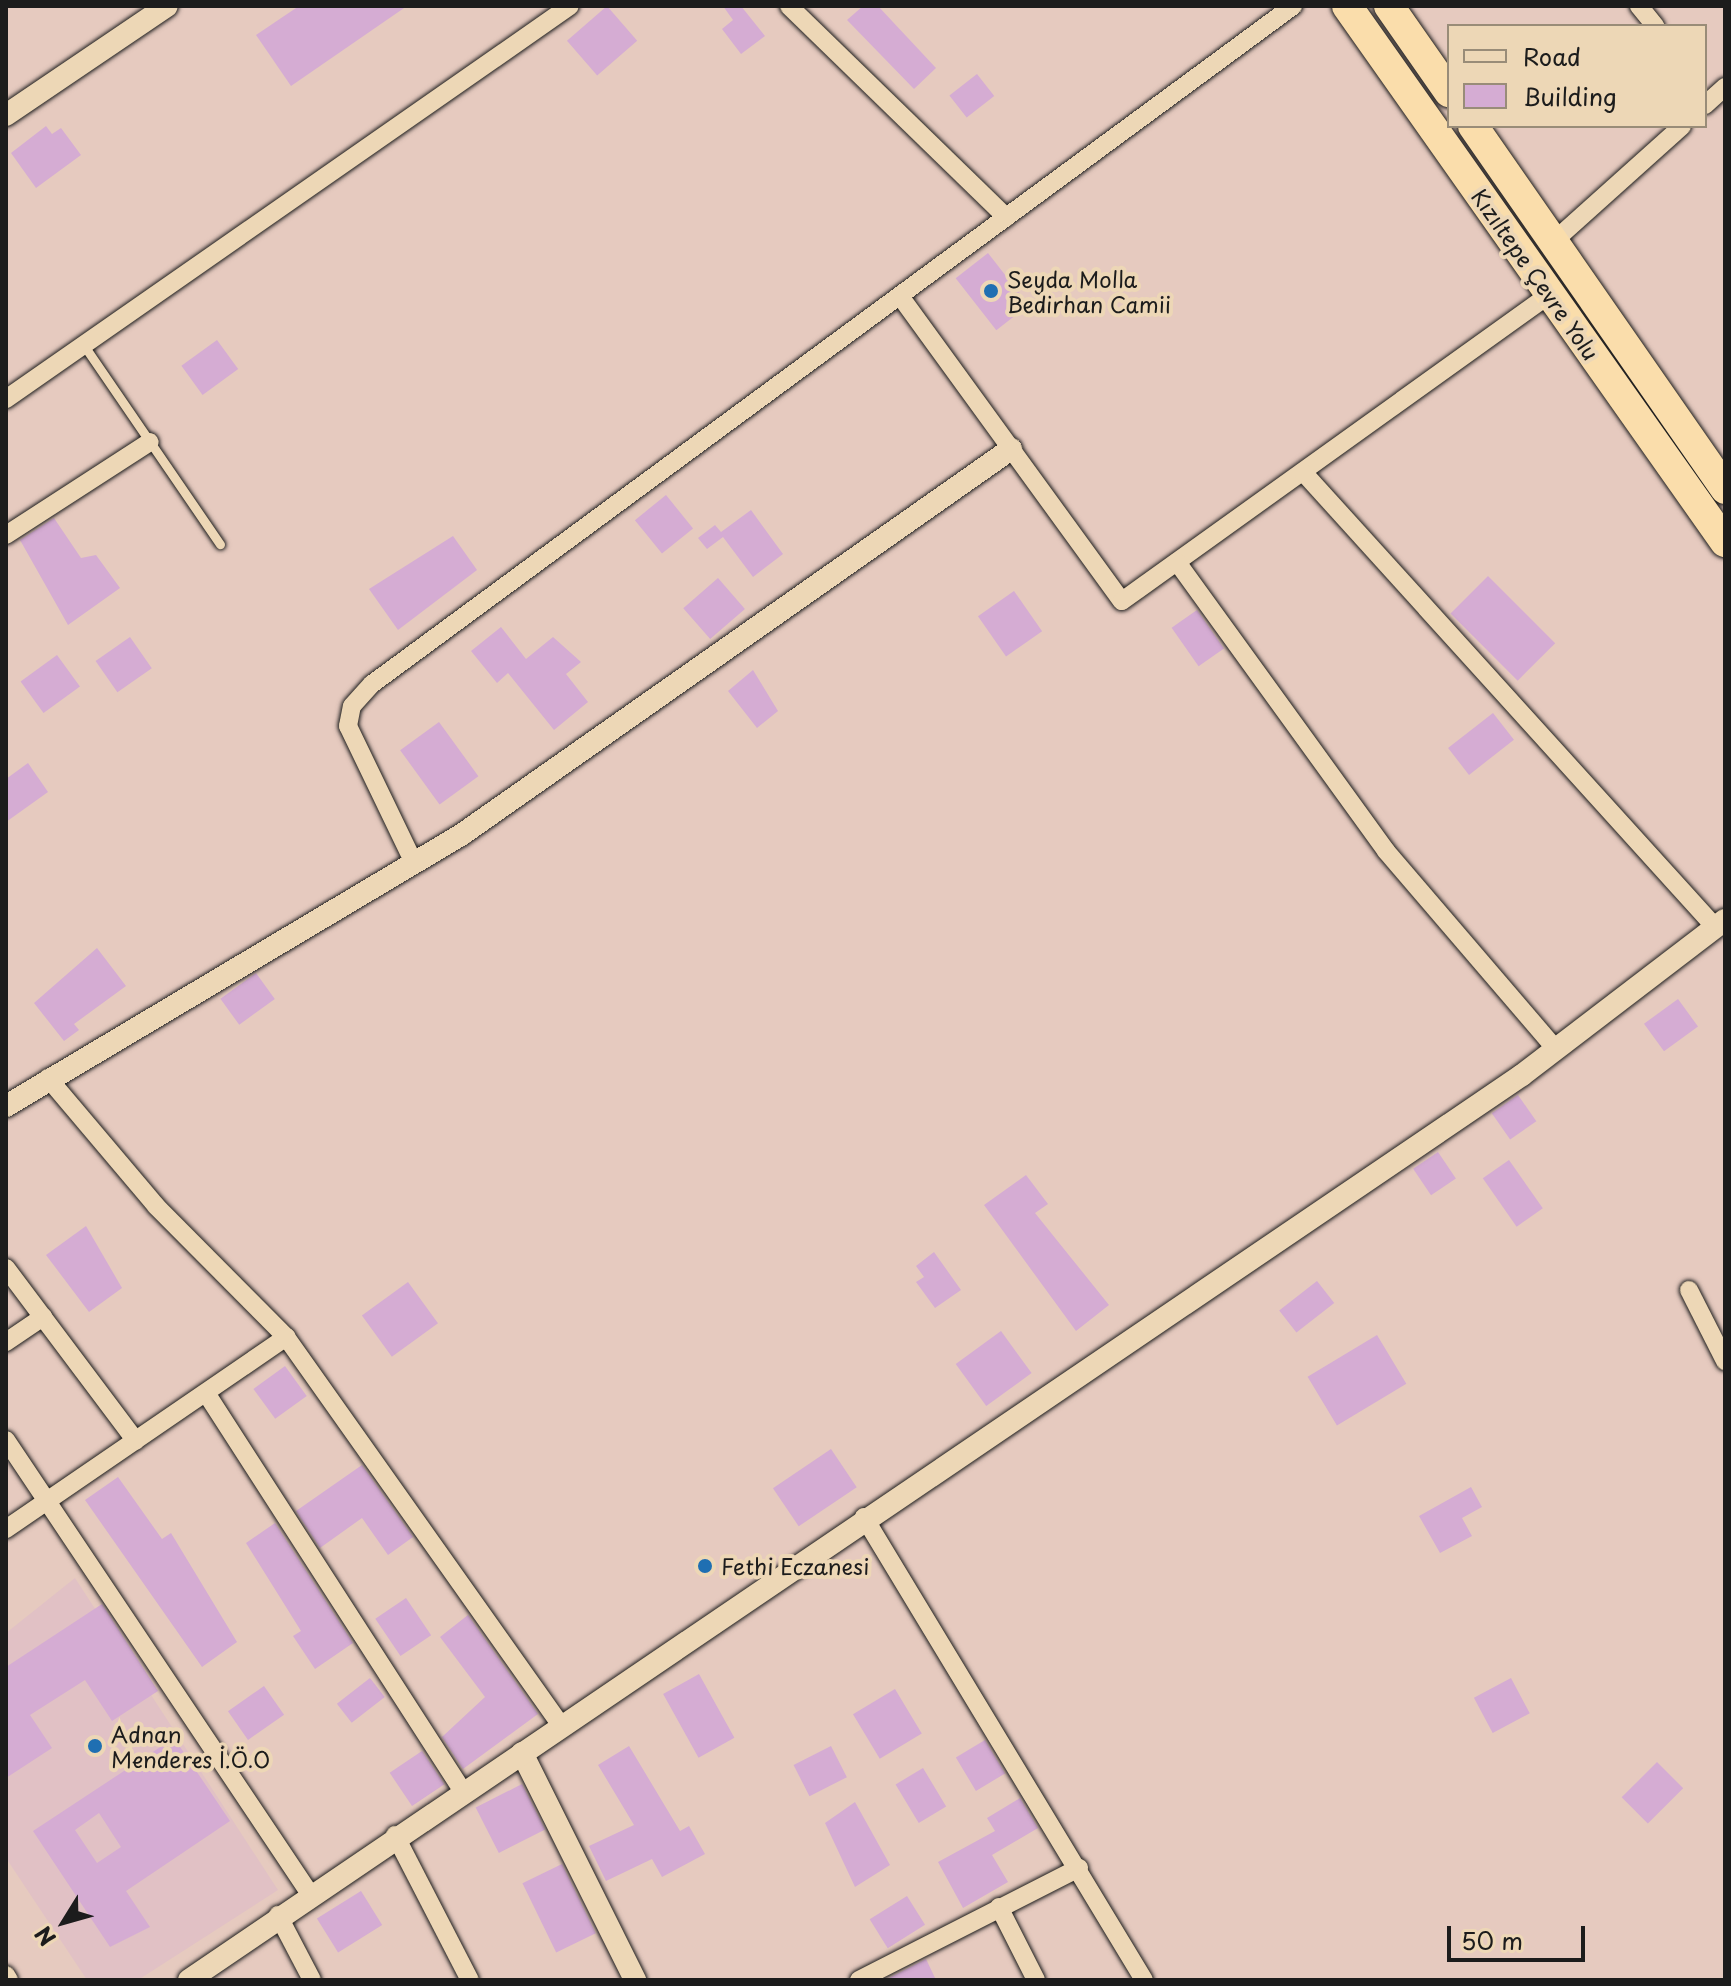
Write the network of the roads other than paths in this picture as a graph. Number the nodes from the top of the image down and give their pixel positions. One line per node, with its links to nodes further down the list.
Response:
1 (167, 6): 10 (street)
2 (570, 6): 17 (street)
3 (789, 6): 13 (street)
4 (1293, 6): 13 (street)
5 (1347, 6): 15 (highway, Kızıltepe Çevre Yolu)
6 (1389, 6): 9 (highway)
7 (1639, 6): 8 (street)
8 (1653, 24)
9 (1447, 89)
10 (6, 115)
11 (1474, 128): 14 (highway, Kızıltepe Çevre Yolu)
12 (1680, 128): 14 (street)
13 (1006, 217): 16 (street)
14 (1554, 241): 22 (highway, Kızıltepe Çevre Yolu)
15 (1550, 294): 21 (street); 24 (highway, Kızıltepe Çevre Yolu)
16 (900, 296): 20 (street); 27 (street)
17 (85, 347): 18 (street); 19 (lane)
18 (6, 399)
19 (150, 442): 23 (street); 25 (lane)
20 (1011, 449): 26 (street); 27 (street)
21 (1303, 472): 26 (street); 28 (street)
22 (1725, 489)
23 (6, 535)
24 (1725, 542)
25 (220, 544)
26 (1177, 562): 29 (street)
27 (414, 863): 30 (street)
28 (1720, 923): 29 (street)
29 (1556, 1049): 42 (street)
30 (48, 1078): 31 (street); 35 (street)
31 (6, 1106)
32 (6, 1268): 34 (street)
33 (1689, 1290): 37 (street)
34 (43, 1317): 36 (street); 40 (street)
35 (286, 1337): 38 (street); 44 (street)
36 (6, 1342)
37 (1725, 1361)
38 (208, 1396): 40 (street); 46 (street)
39 (6, 1440): 41 (street)
40 (136, 1441): 41 (street)
41 (46, 1500): 43 (street); 49 (street)
42 (864, 1517): 44 (street); 48 (street)
43 (6, 1529)
44 (561, 1725): 45 (street)
45 (522, 1753): 46 (street); 57 (street)
46 (462, 1790): 47 (street)
47 (395, 1835): 49 (street); 56 (street)
48 (1079, 1868): 50 (street); 60 (street)
49 (310, 1894): 51 (street)
50 (999, 1907): 58 (street); 59 (street)
51 (278, 1915): 53 (street); 55 (street)
52 (6, 1975): 54 (street)
53 (197, 1978)
54 (9, 1980)
55 (312, 1980)
56 (470, 1980)
57 (635, 1980)
58 (859, 1980)
59 (1036, 1980)
60 (1144, 1980)

